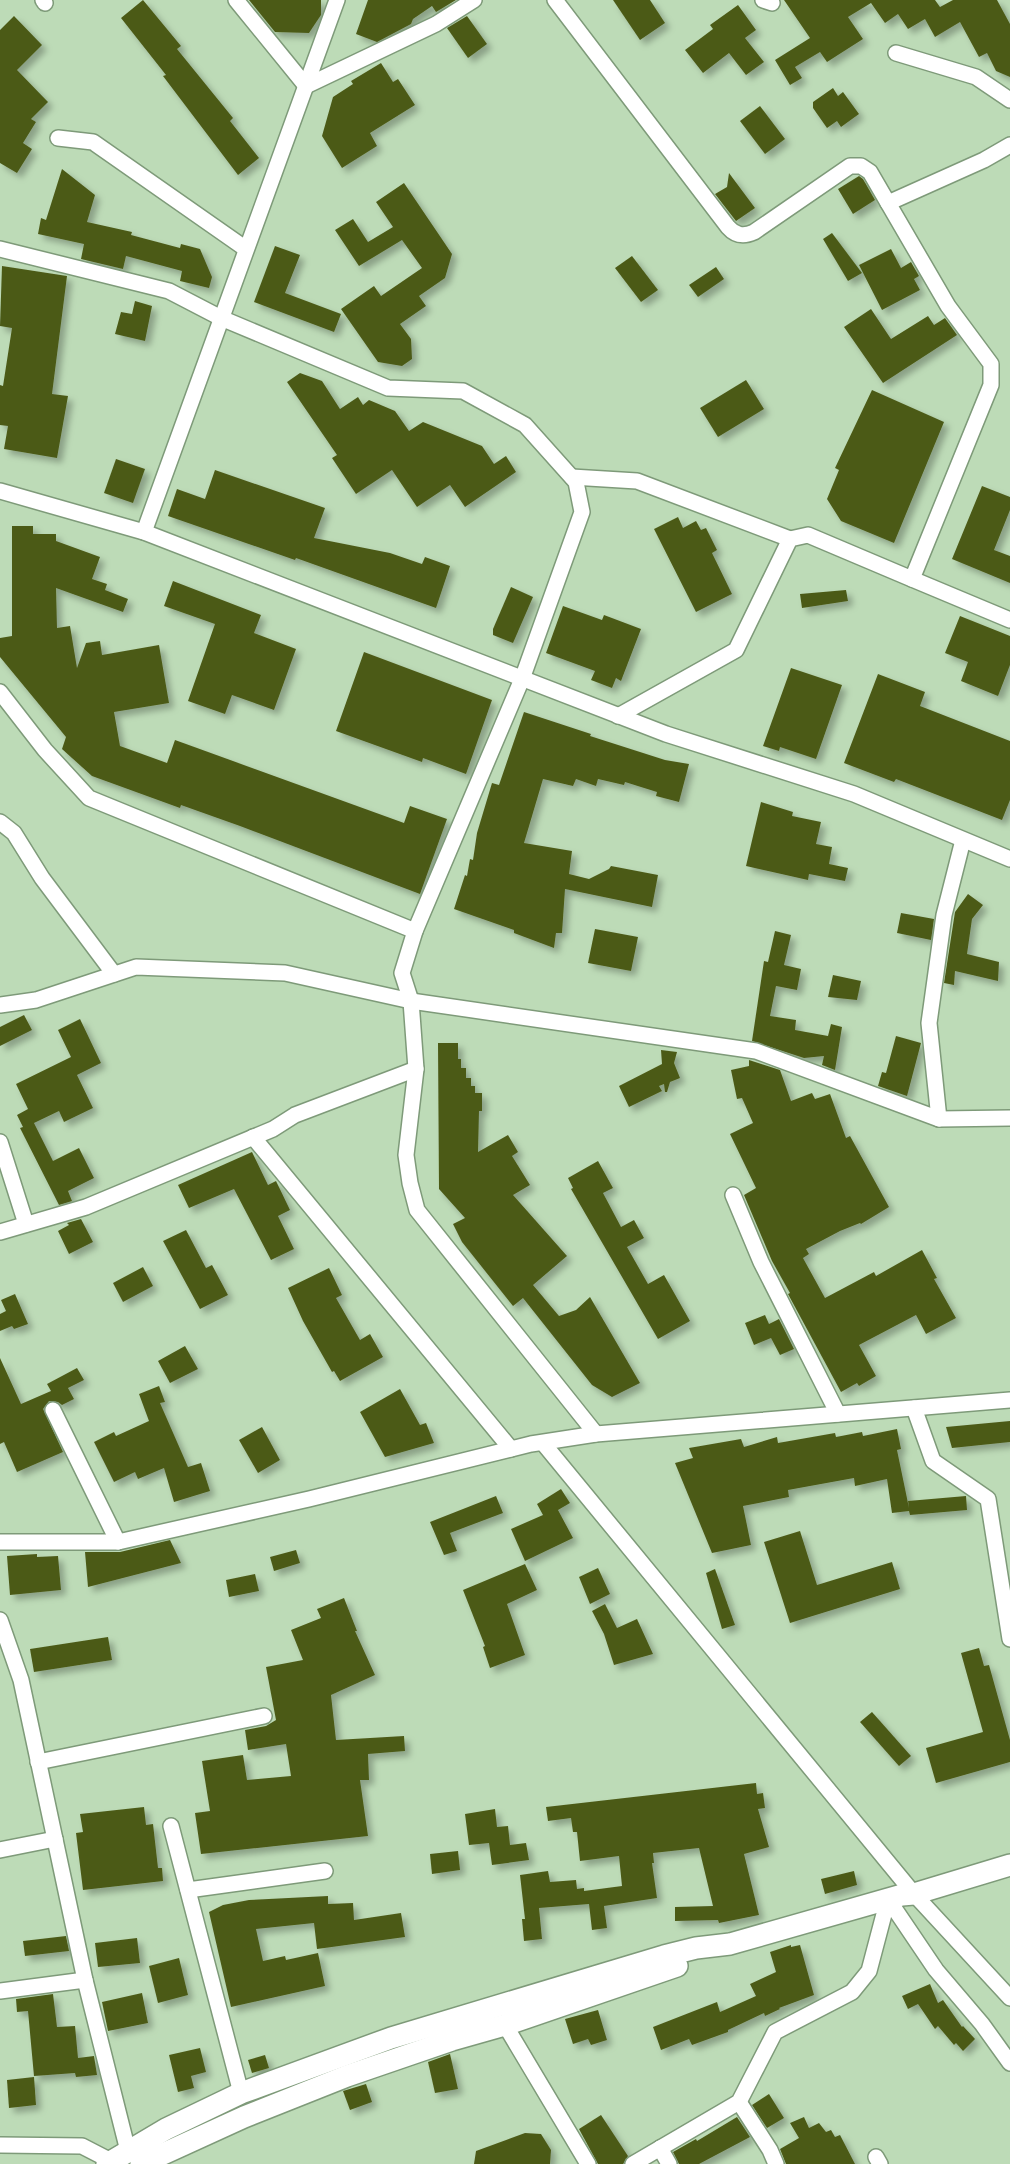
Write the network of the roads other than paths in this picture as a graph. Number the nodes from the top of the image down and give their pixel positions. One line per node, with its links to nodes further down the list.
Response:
1 (236, 0): 6 (street)
2 (337, 0): 6 (street)
3 (474, 0): 6 (street)
4 (555, 0): 10 (street)
5 (896, 53): 7 (street)
6 (306, 86): 12 (street)
7 (1010, 100)
8 (58, 138): 12 (street)
9 (1010, 145): 10 (street)
10 (888, 202): 18 (street)
11 (0, 249): 13 (street)
12 (246, 249): 13 (street)
13 (221, 318): 14 (street); 16 (street)
14 (572, 477): 17 (street); 20 (street)
15 (0, 491): 16 (street)
16 (144, 532): 20 (street)
17 (790, 539): 18 (street); 22 (street)
18 (912, 579): 19 (street)
19 (1010, 620)
20 (522, 679): 22 (street); 26 (street)
21 (0, 692): 26 (street)
22 (618, 716): 24 (street)
23 (0, 822): 27 (street)
24 (963, 840): 25 (street); 32 (street)
25 (1010, 859)
26 (415, 931): 28 (street)
27 (114, 974): 28 (street); 29 (street)
28 (411, 1001): 30 (street); 32 (street)
29 (0, 1005)
30 (416, 1069): 33 (street); 42 (street)
31 (1010, 1118): 32 (street)
32 (939, 1119)
33 (253, 1137): 36 (street); 44 (street)
34 (0, 1142): 36 (street)
35 (733, 1195): 41 (street)
36 (27, 1224): 37 (street)
37 (0, 1232)
38 (1010, 1400): 39 (street)
39 (914, 1408): 41 (street); 48 (street)
40 (53, 1410): 46 (street)
41 (838, 1414): 42 (street)
42 (596, 1434): 43 (street)
43 (543, 1443): 44 (street); 57 (street)
44 (511, 1449): 46 (street)
45 (0, 1542): 46 (street)
46 (118, 1542)
47 (0, 1620): 50 (street)
48 (1010, 1639)
49 (264, 1716): 50 (street)
50 (38, 1762): 52 (street)
51 (171, 1826): 56 (street)
52 (55, 1839): 53 (street); 60 (street)
53 (0, 1850)
54 (1010, 1865): 57 (main road)
55 (325, 1871): 56 (street)
56 (188, 1890): 65 (street)
57 (914, 1894): 58 (main road); 62 (street)
58 (888, 1899): 59 (main road); 64 (street); 66 (street)
59 (730, 1944): 63 (main road); 65 (main road)
60 (85, 1980): 61 (street); 69 (street)
61 (0, 1990)
62 (1010, 1998)
63 (505, 2025): 69 (main road); 70 (street)
64 (1010, 2062)
65 (241, 2093): 69 (main road)
66 (739, 2102): 68 (street); 73 (street)
67 (0, 2145): 69 (street)
68 (660, 2148): 71 (street); 72 (street)
69 (122, 2160)
70 (588, 2164)
71 (633, 2164)
72 (669, 2164)
73 (776, 2164)

